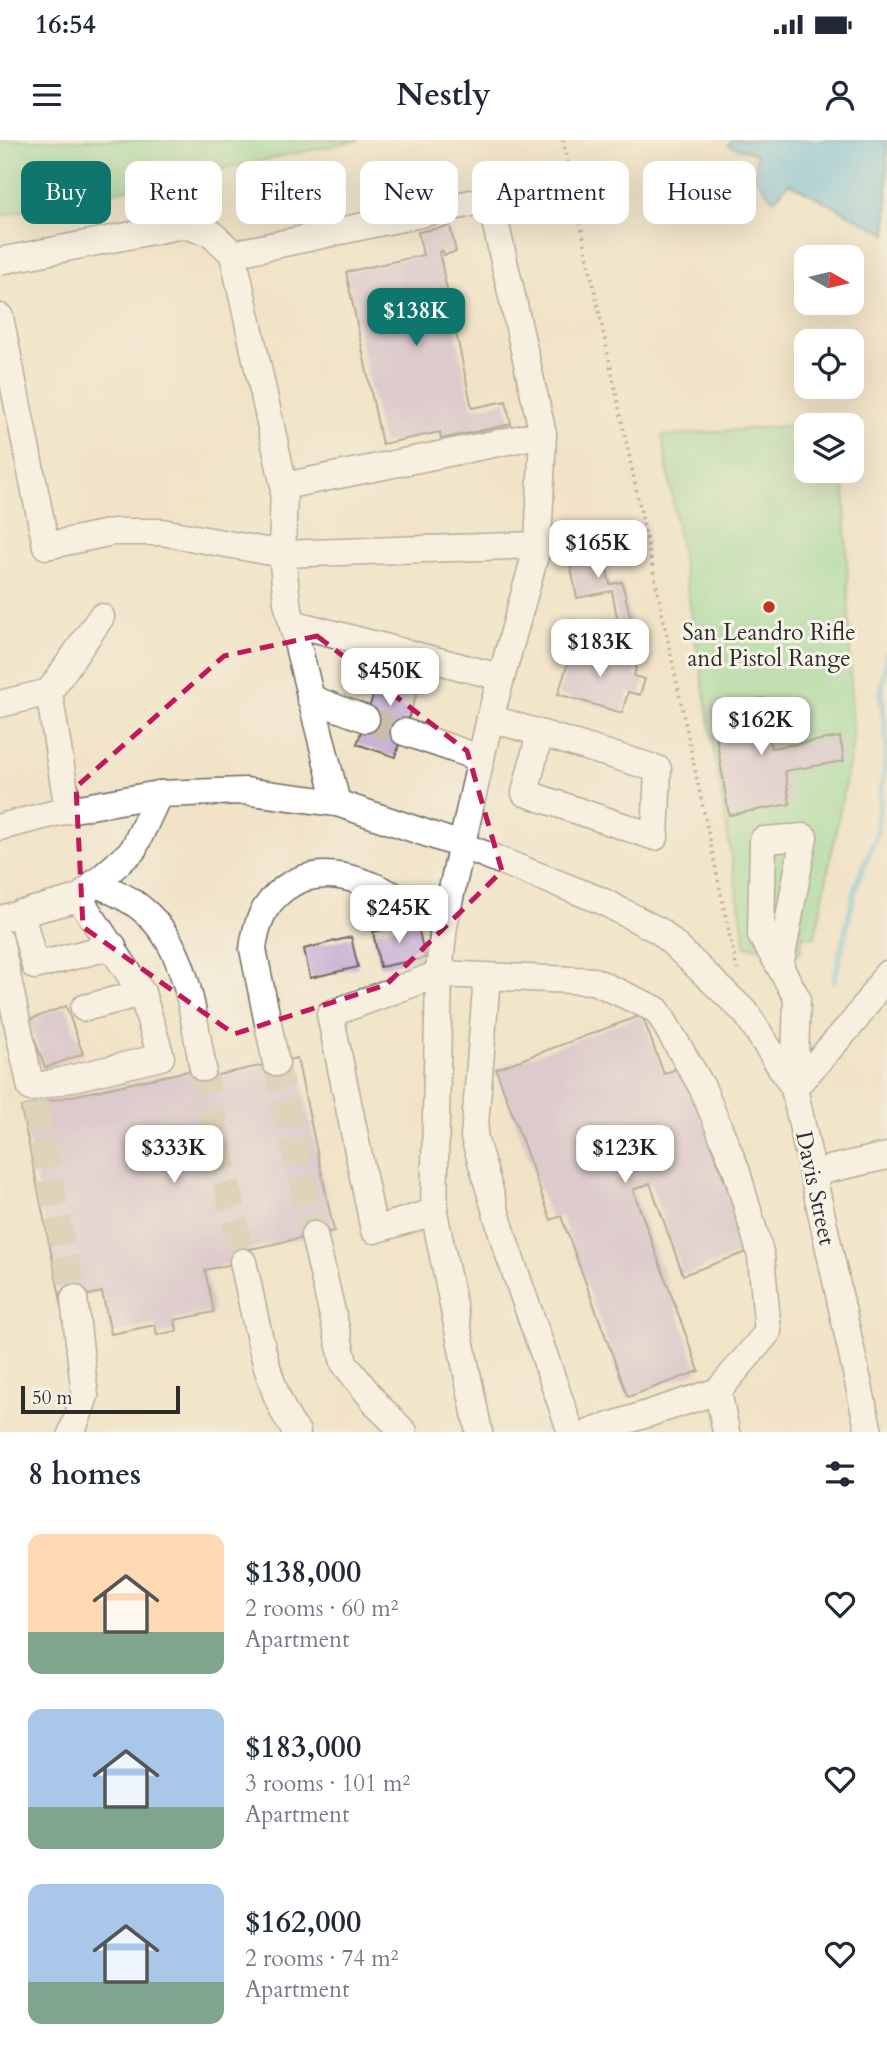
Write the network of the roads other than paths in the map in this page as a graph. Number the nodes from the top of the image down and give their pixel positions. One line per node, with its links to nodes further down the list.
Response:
1 (233, 254): 2 (street); 4 (street); 5 (street)
2 (0, 261)
3 (0, 317): 7 (street)
4 (543, 434): 5 (street); 6 (street)
5 (284, 486): 7 (street)
6 (538, 545): 7 (street); 10 (street)
7 (282, 554): 9 (street)
8 (100, 617): 11 (street)
9 (292, 623): 10 (street); 12 (street)
10 (500, 677): 14 (street)
11 (50, 692): 13 (street); 21 (street)
12 (310, 698): 15 (street); 20 (street)
13 (0, 704)
14 (490, 718): 17 (street); 18 (street)
15 (366, 719)
16 (404, 732): 18 (street)
17 (540, 733): 17 (street)
18 (480, 758): 23 (street)
19 (159, 794): 20 (street); 21 (street); 24 (street)
20 (337, 803): 23 (street)
21 (68, 810): 22 (street)
22 (0, 827)
23 (461, 845): 26 (street); 37 (street)
24 (87, 890): 25 (street); 28 (street); 36 (street)
25 (10, 916): 28 (street)
26 (444, 925): 30 (street); 35 (street)
27 (0, 941): 33 (street)
28 (113, 946): 33 (street)
29 (780, 967): 37 (street)
30 (439, 974): 32 (street); 40 (street); 40 (street)
31 (887, 974): 37 (street)
32 (487, 977): 44 (street); 49 (street)
33 (142, 993): 34 (street)
34 (84, 1008)
35 (276, 1063)
36 (203, 1068)
37 (794, 1088): 39 (street, Davis Street)
38 (887, 1156): 39 (street)
39 (812, 1173): 52 (street, Davis Street)
40 (434, 1212): 48 (street)
41 (314, 1235): 47 (street)
42 (243, 1262): 46 (street)
43 (74, 1298): 45 (street)
44 (718, 1391): 50 (street); 51 (street)
45 (72, 1432)
46 (297, 1432)
47 (404, 1432)
48 (479, 1432)
49 (571, 1432)
50 (591, 1432)
51 (726, 1432)
52 (869, 1432)

